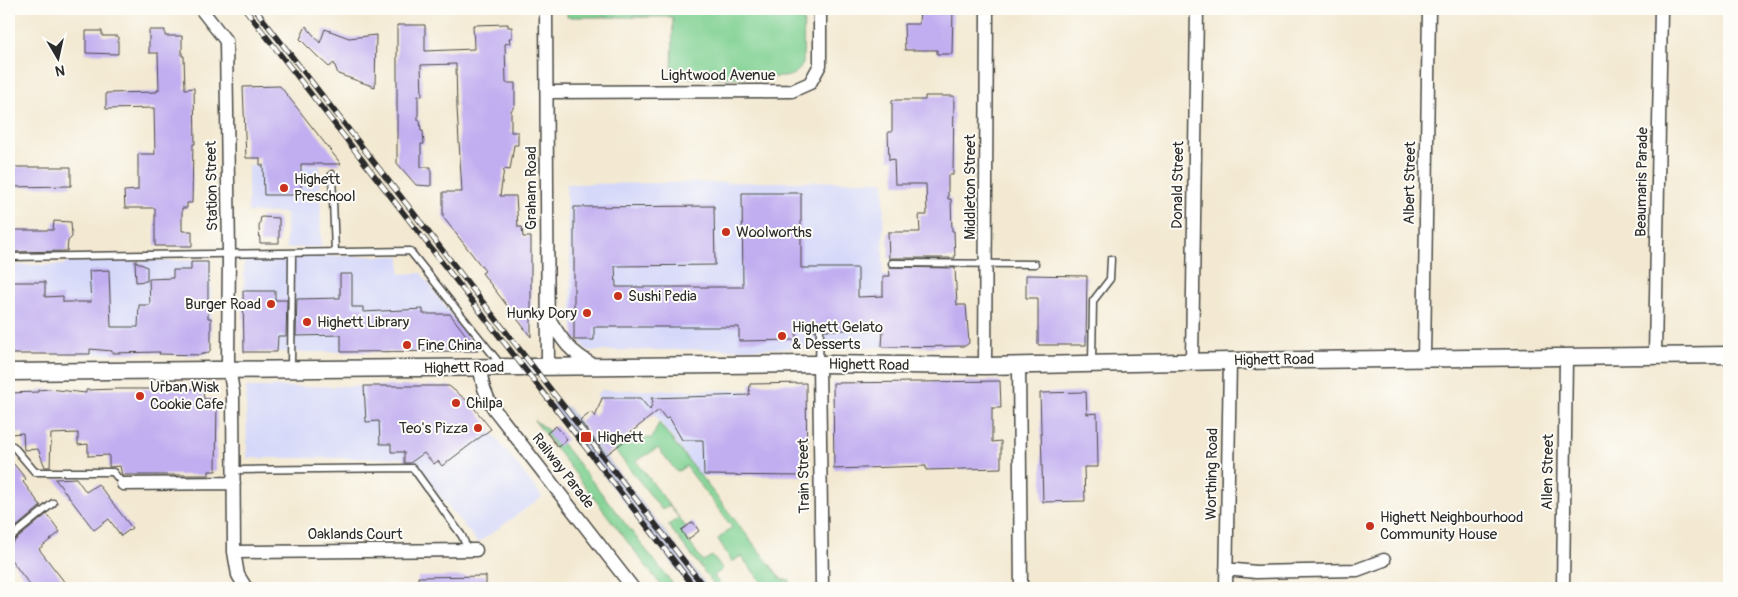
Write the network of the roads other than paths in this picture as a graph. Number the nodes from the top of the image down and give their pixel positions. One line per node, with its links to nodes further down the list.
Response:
1 (201, 9): 12 (street, Station Street)
2 (546, 9): 8 (street, Graham Road)
3 (820, 9): 8 (street, Lightwood Avenue)
4 (987, 9): 16 (street, Middleton Street)
5 (1197, 9): 24 (street, Donald Street)
6 (1429, 9): 23 (street, Albert Street)
7 (1661, 9): 21 (street, Beaumaris Parade)
8 (547, 92): 18 (street, Graham Road)
9 (332, 174): 10 (lane)
10 (335, 252): 11 (lane); 33 (lane)
11 (292, 253): 12 (lane); 35 (lane)
12 (229, 254): 13 (lane); 34 (street, Station Street)
13 (9, 257)
14 (1111, 259): 26 (lane)
15 (892, 263): 16 (lane)
16 (986, 264): 17 (lane); 31 (street, Middleton Street)
17 (1036, 264)
18 (548, 317): 29 (street, Graham Road); 30 (street)
19 (820, 330): 27 (lane)
20 (1729, 355): 21 (street, Highett Road)
21 (1655, 356): 22 (street, Highett Road)
22 (1566, 357): 23 (street, Highett Road); 51 (street, Allen Street)
23 (1424, 358): 25 (street, Highett Road)
24 (1192, 361): 25 (street, Highett Road); 26 (street, Highett Road)
25 (1230, 361): 45 (street, Worthing Road)
26 (1092, 363): 28 (street, Highett Road)
27 (819, 364): 30 (street, Highett Road); 31 (street, Highett Road); 48 (street, Train Street)
28 (1019, 365): 31 (street, Highett Road); 49 (street)
29 (548, 366): 30 (street, Highett Road); 33 (street, Highett Road)
30 (595, 366)
31 (985, 366)
32 (480, 368): 33 (street, Highett Road); 35 (street, Highett Road); 47 (street, Railway Parade)
33 (504, 368)
34 (230, 370): 35 (street, Highett Road); 36 (street, Highett Road); 38 (street, Station Street)
35 (291, 370)
36 (9, 372)
37 (12, 446): 39 (lane)
38 (234, 476): 39 (street); 42 (lane); 43 (street, Station Street)
39 (123, 484)
40 (53, 503): 41 (lane)
41 (9, 539)
42 (472, 550): 43 (street, Oaklands Court)
43 (234, 552): 46 (street, Station Street)
44 (1384, 560): 45 (street)
45 (1226, 569): 50 (street, Worthing Road)
46 (246, 588)
47 (633, 588)
48 (822, 588)
49 (1021, 588)
50 (1226, 588)
51 (1562, 588)

